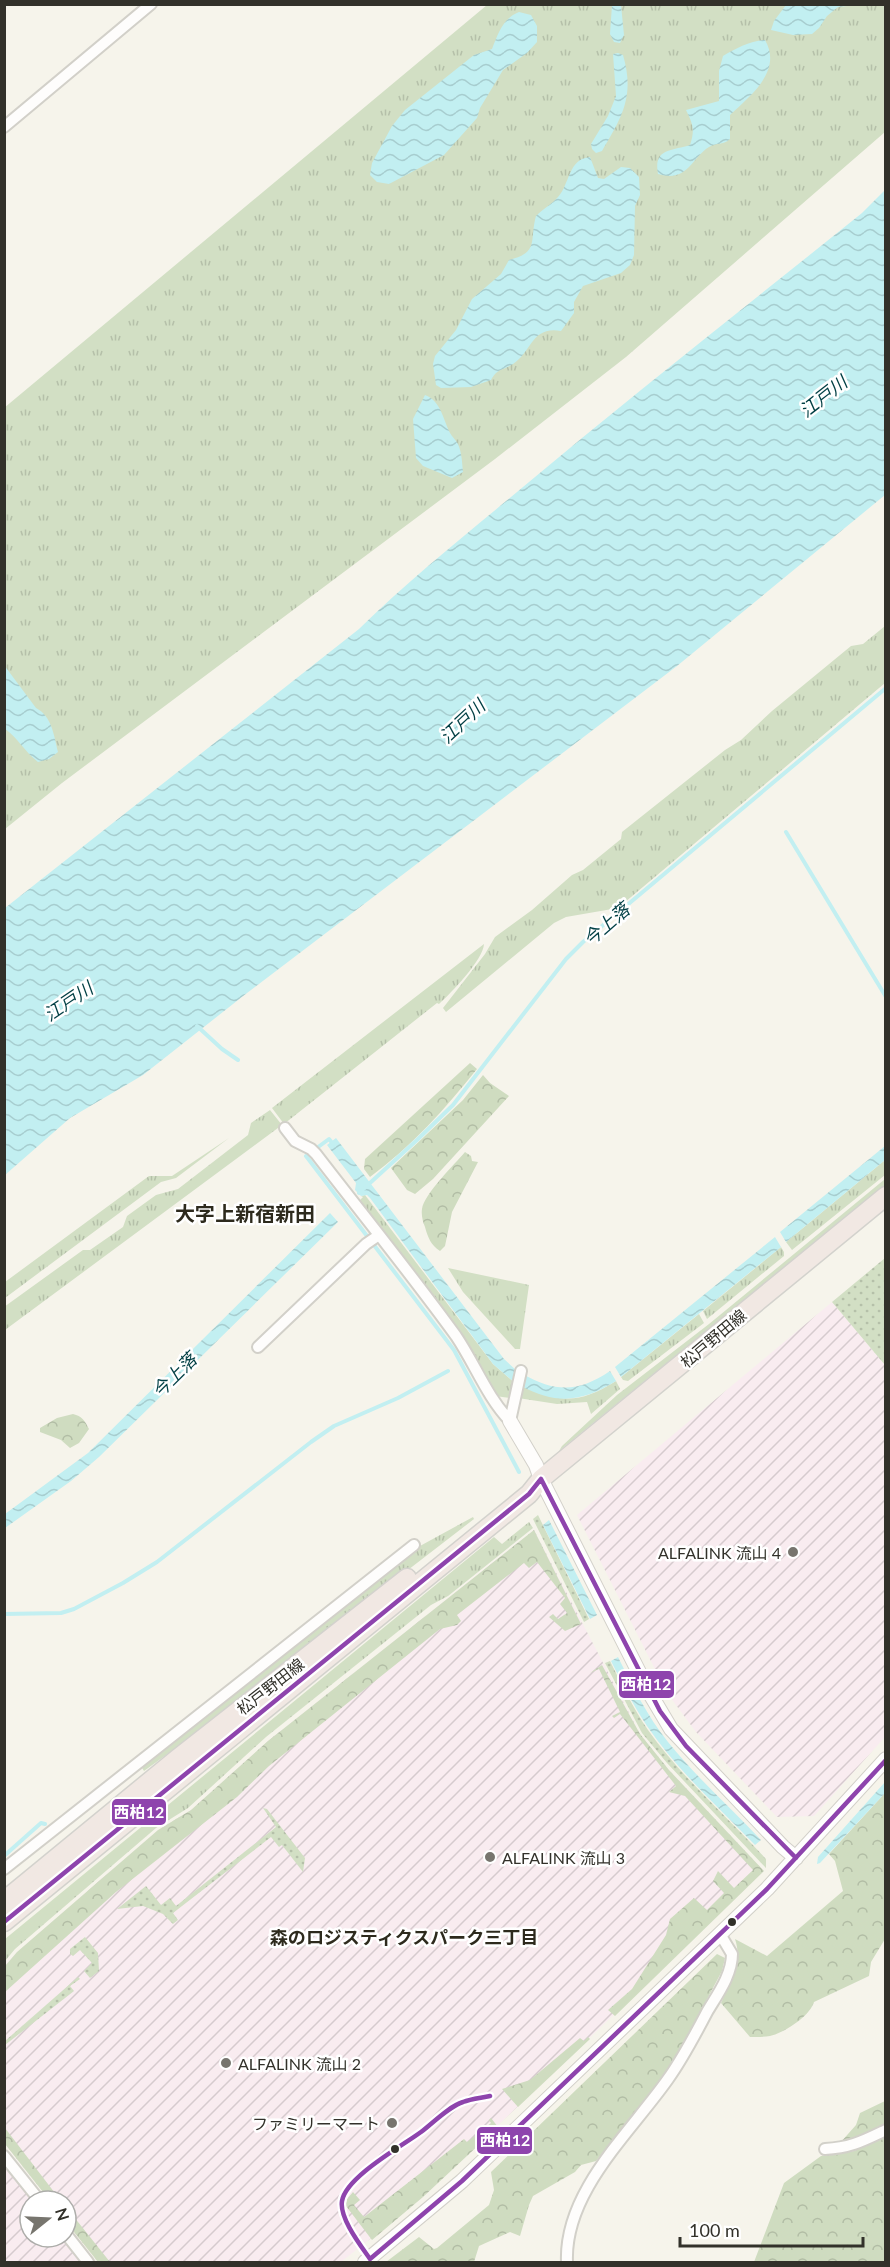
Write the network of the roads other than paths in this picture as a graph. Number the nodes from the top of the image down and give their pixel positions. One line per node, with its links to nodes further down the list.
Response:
1 (143, 7): 2 (street)
2 (4, 127)
3 (285, 1128): 5 (street)
4 (885, 1196): 9 (main road, 松戸野田線)
5 (373, 1239): 6 (street); 8 (street)
6 (258, 1347)
7 (521, 1371): 8 (street)
8 (510, 1421): 9 (street)
9 (541, 1479): 11 (main road, 松戸野田線); 13 (street); 17 (main road, 松戸野田線)
10 (414, 1545): 14 (street)
11 (177, 1759): 15 (main road); 16 (main road, 松戸野田線)
12 (885, 1760): 13 (street)
13 (796, 1858): 18 (street)
14 (4, 1869)
15 (4, 1888)
16 (4, 1901)
17 (4, 1922)
18 (720, 1934): 25 (street); 26 (street)
19 (885, 2130): 20 (street)
20 (825, 2149)
21 (4, 2156): 22 (street)
22 (30, 2189)
23 (78, 2249): 24 (street)
24 (88, 2262)
25 (365, 2262)
26 (567, 2262)

